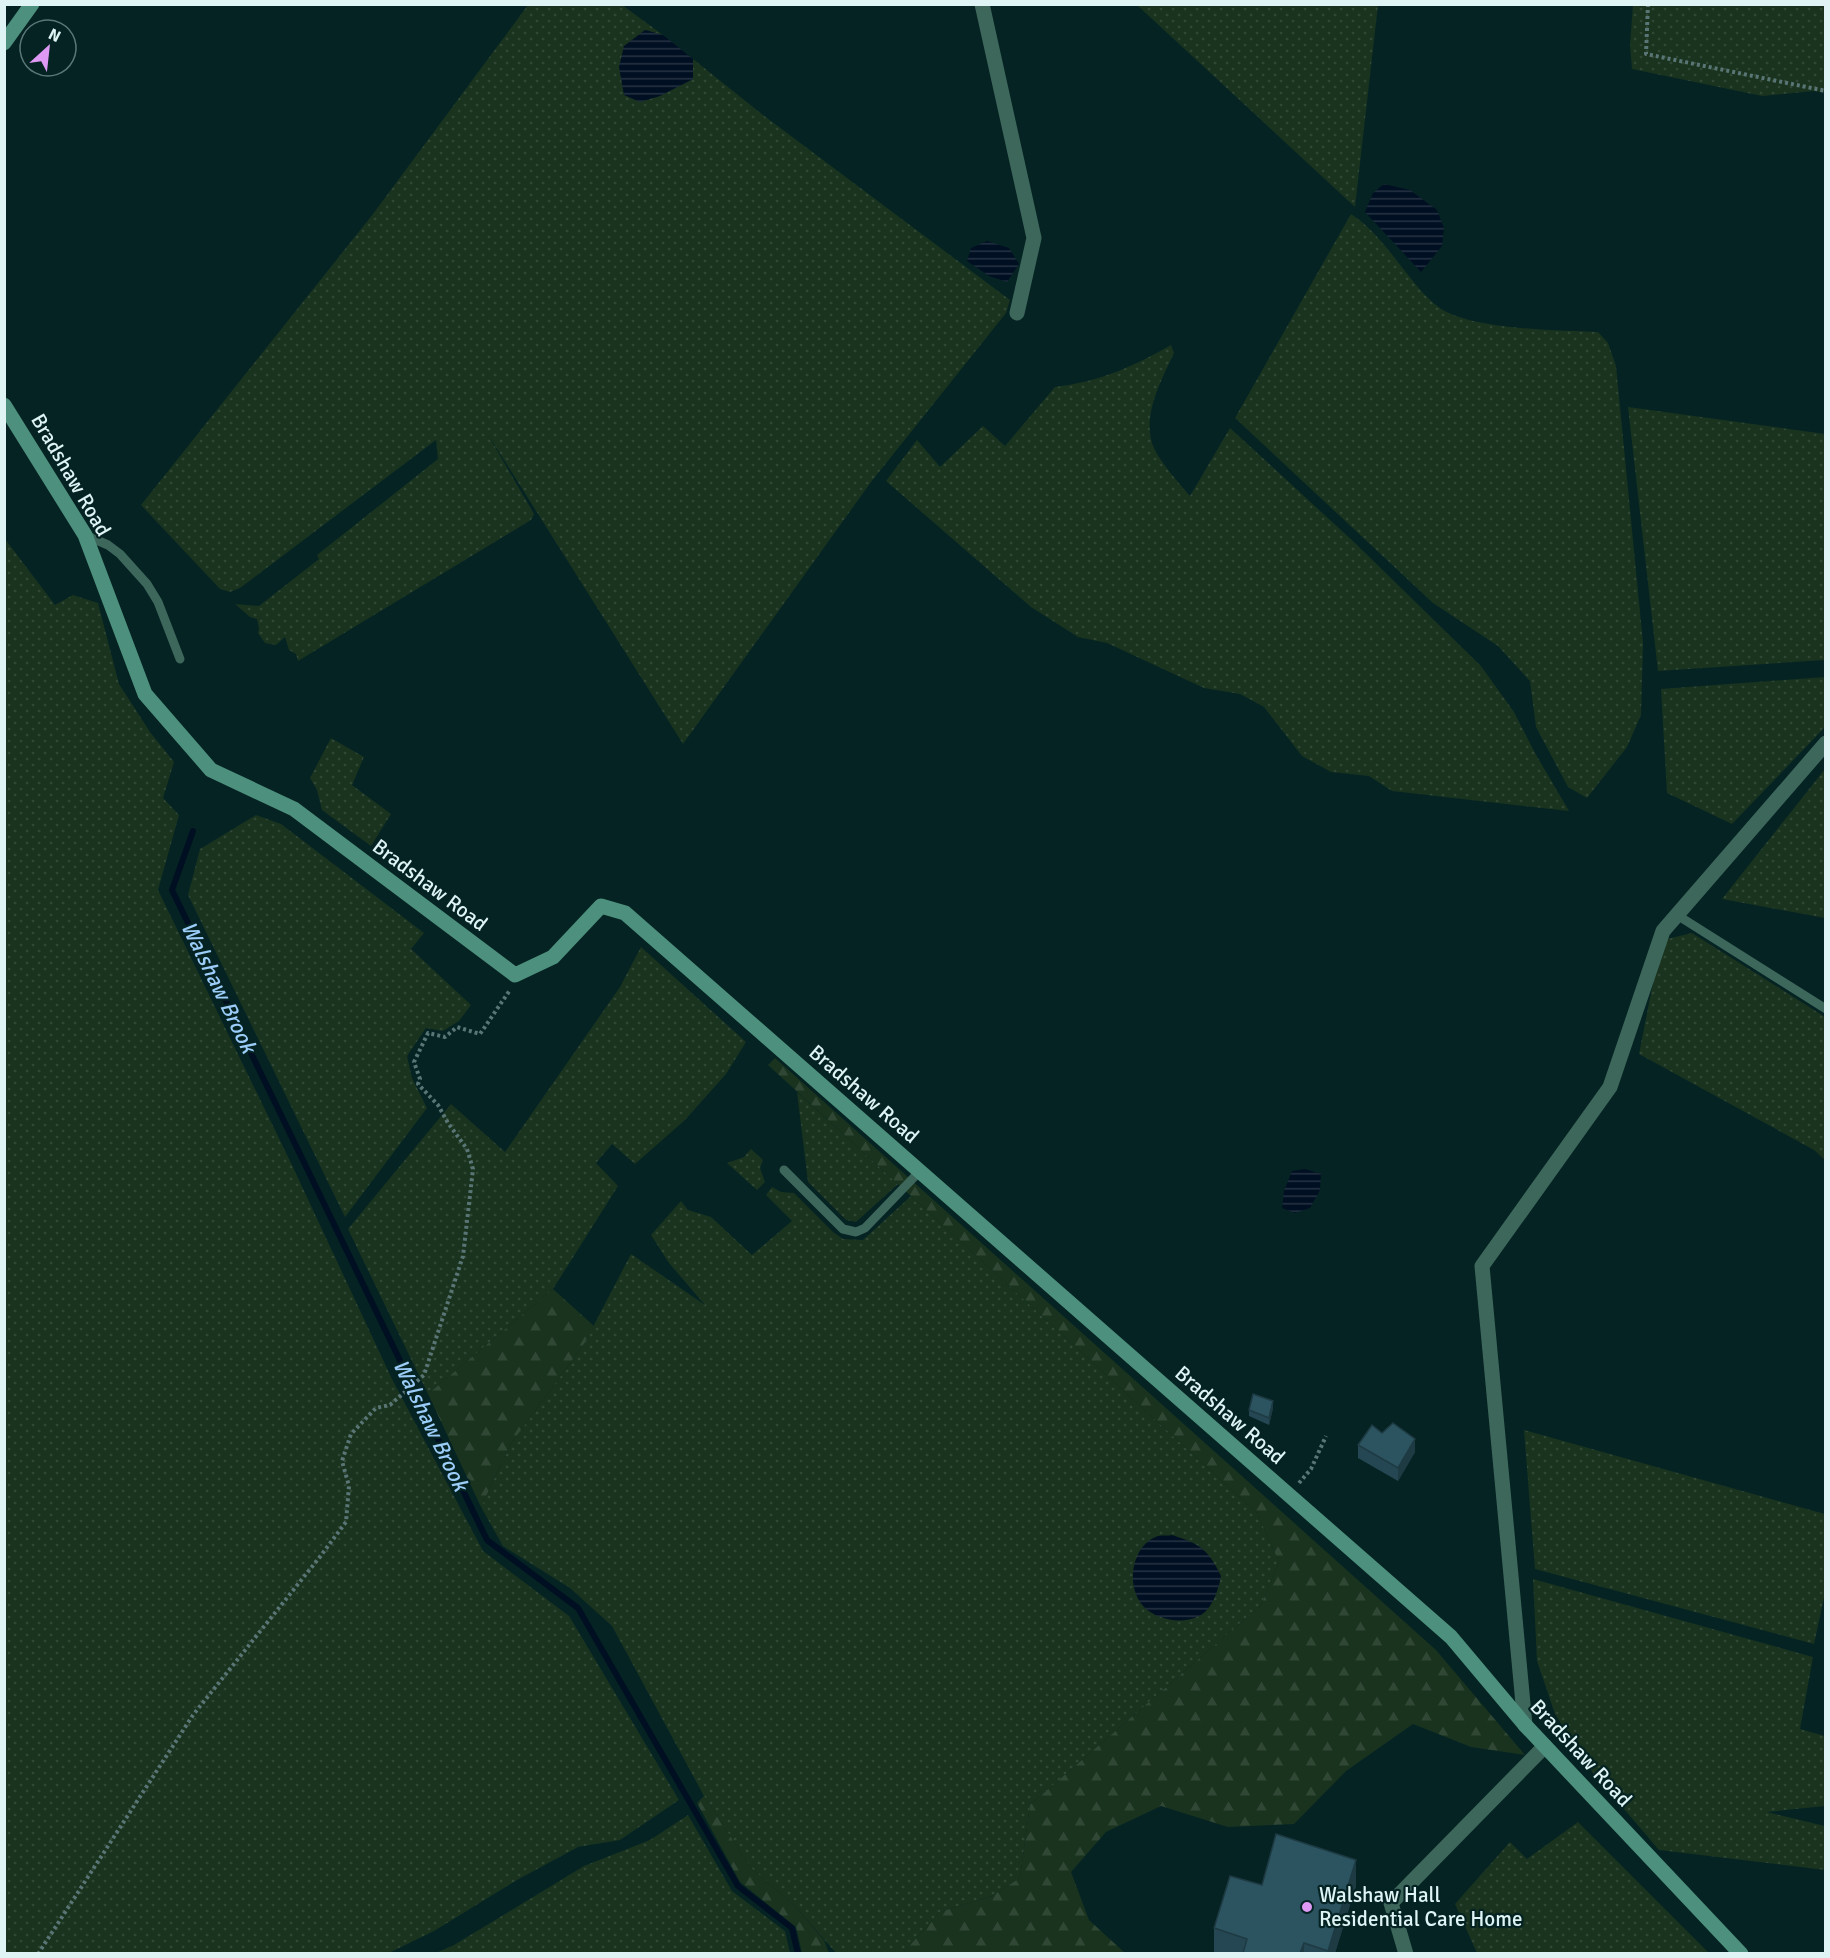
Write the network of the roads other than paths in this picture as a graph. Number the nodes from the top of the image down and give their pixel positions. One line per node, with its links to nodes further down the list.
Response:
1 (32, 4): 3 (street)
2 (982, 4): 4 (street)
3 (4, 43)
4 (1017, 313)
5 (4, 405): 6 (street, Bradshaw Road)
6 (85, 535): 7 (lane); 12 (street, Bradshaw Road)
7 (180, 659)
8 (1826, 743): 9 (street)
9 (1677, 915): 10 (lane); 13 (street)
10 (1826, 1009)
11 (784, 1170): 12 (lane)
12 (921, 1171): 13 (street, Bradshaw Road)
13 (1525, 1725): 14 (street, Bradshaw Road)
14 (1545, 1746): 15 (street); 16 (street, Bradshaw Road)
15 (1406, 1953)
16 (1741, 1953)

